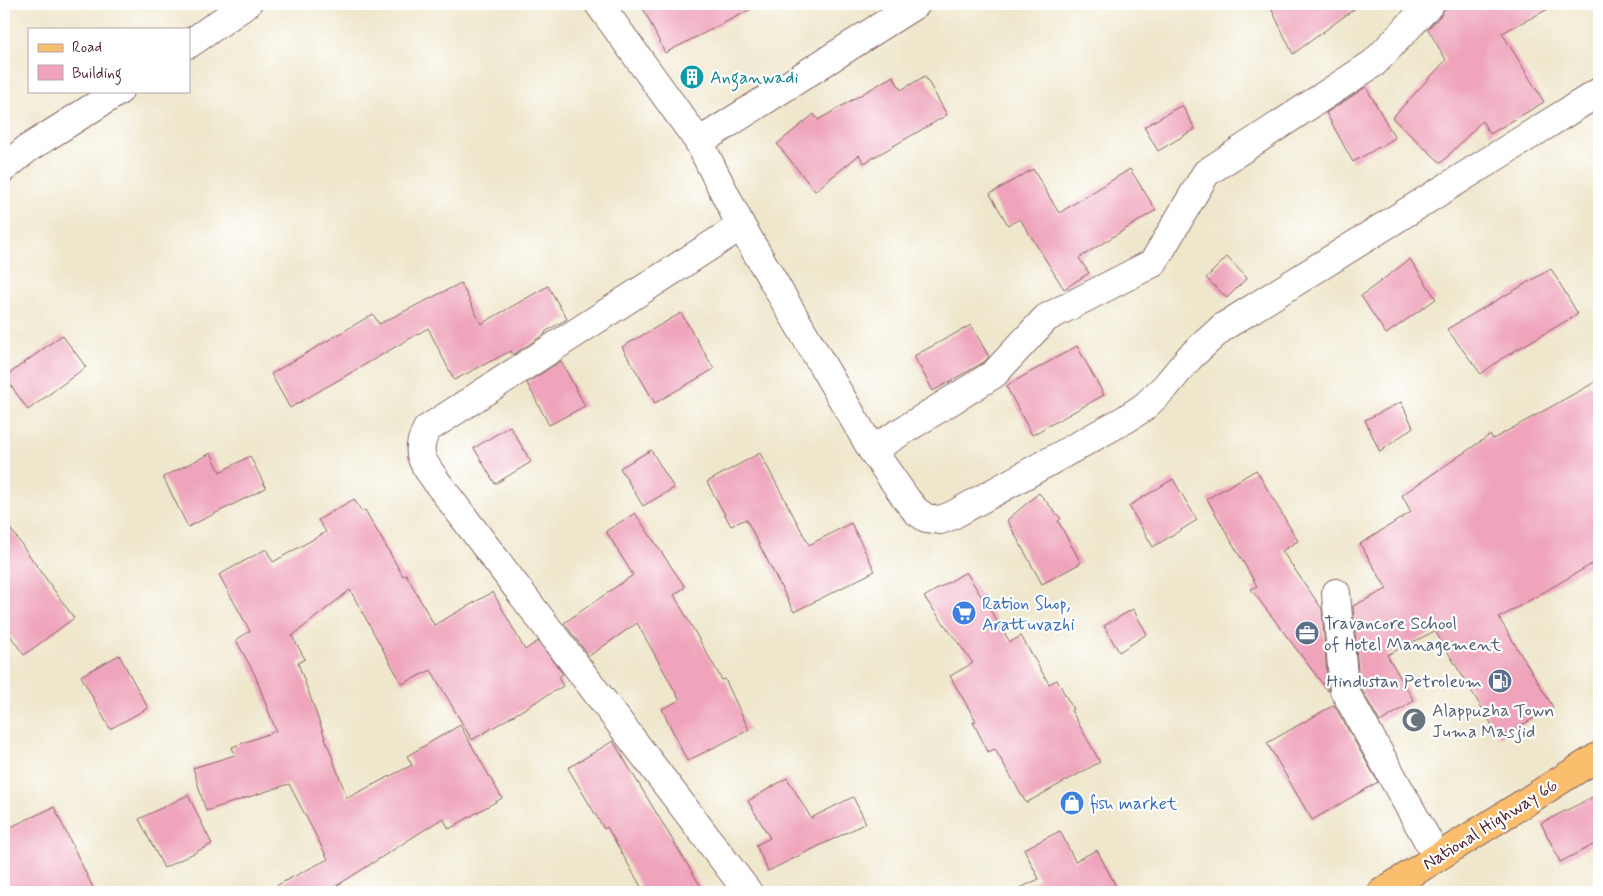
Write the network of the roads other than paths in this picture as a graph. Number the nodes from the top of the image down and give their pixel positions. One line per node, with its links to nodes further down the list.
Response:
1 (247, 4): 5 (street)
2 (599, 4): 8 (street)
3 (916, 4): 8 (street)
4 (1430, 4): 11 (street)
5 (190, 43)
6 (117, 92): 9 (street)
7 (1599, 92): 11 (street)
8 (699, 142): 10 (street)
9 (4, 168)
10 (741, 226): 11 (street); 15 (street)
11 (872, 450)
12 (1336, 593): 14 (street)
13 (1599, 756): 14 (main road, National Highway 66)
14 (1437, 857): 16 (main road, National Highway 66)
15 (748, 892)
16 (1382, 892)

